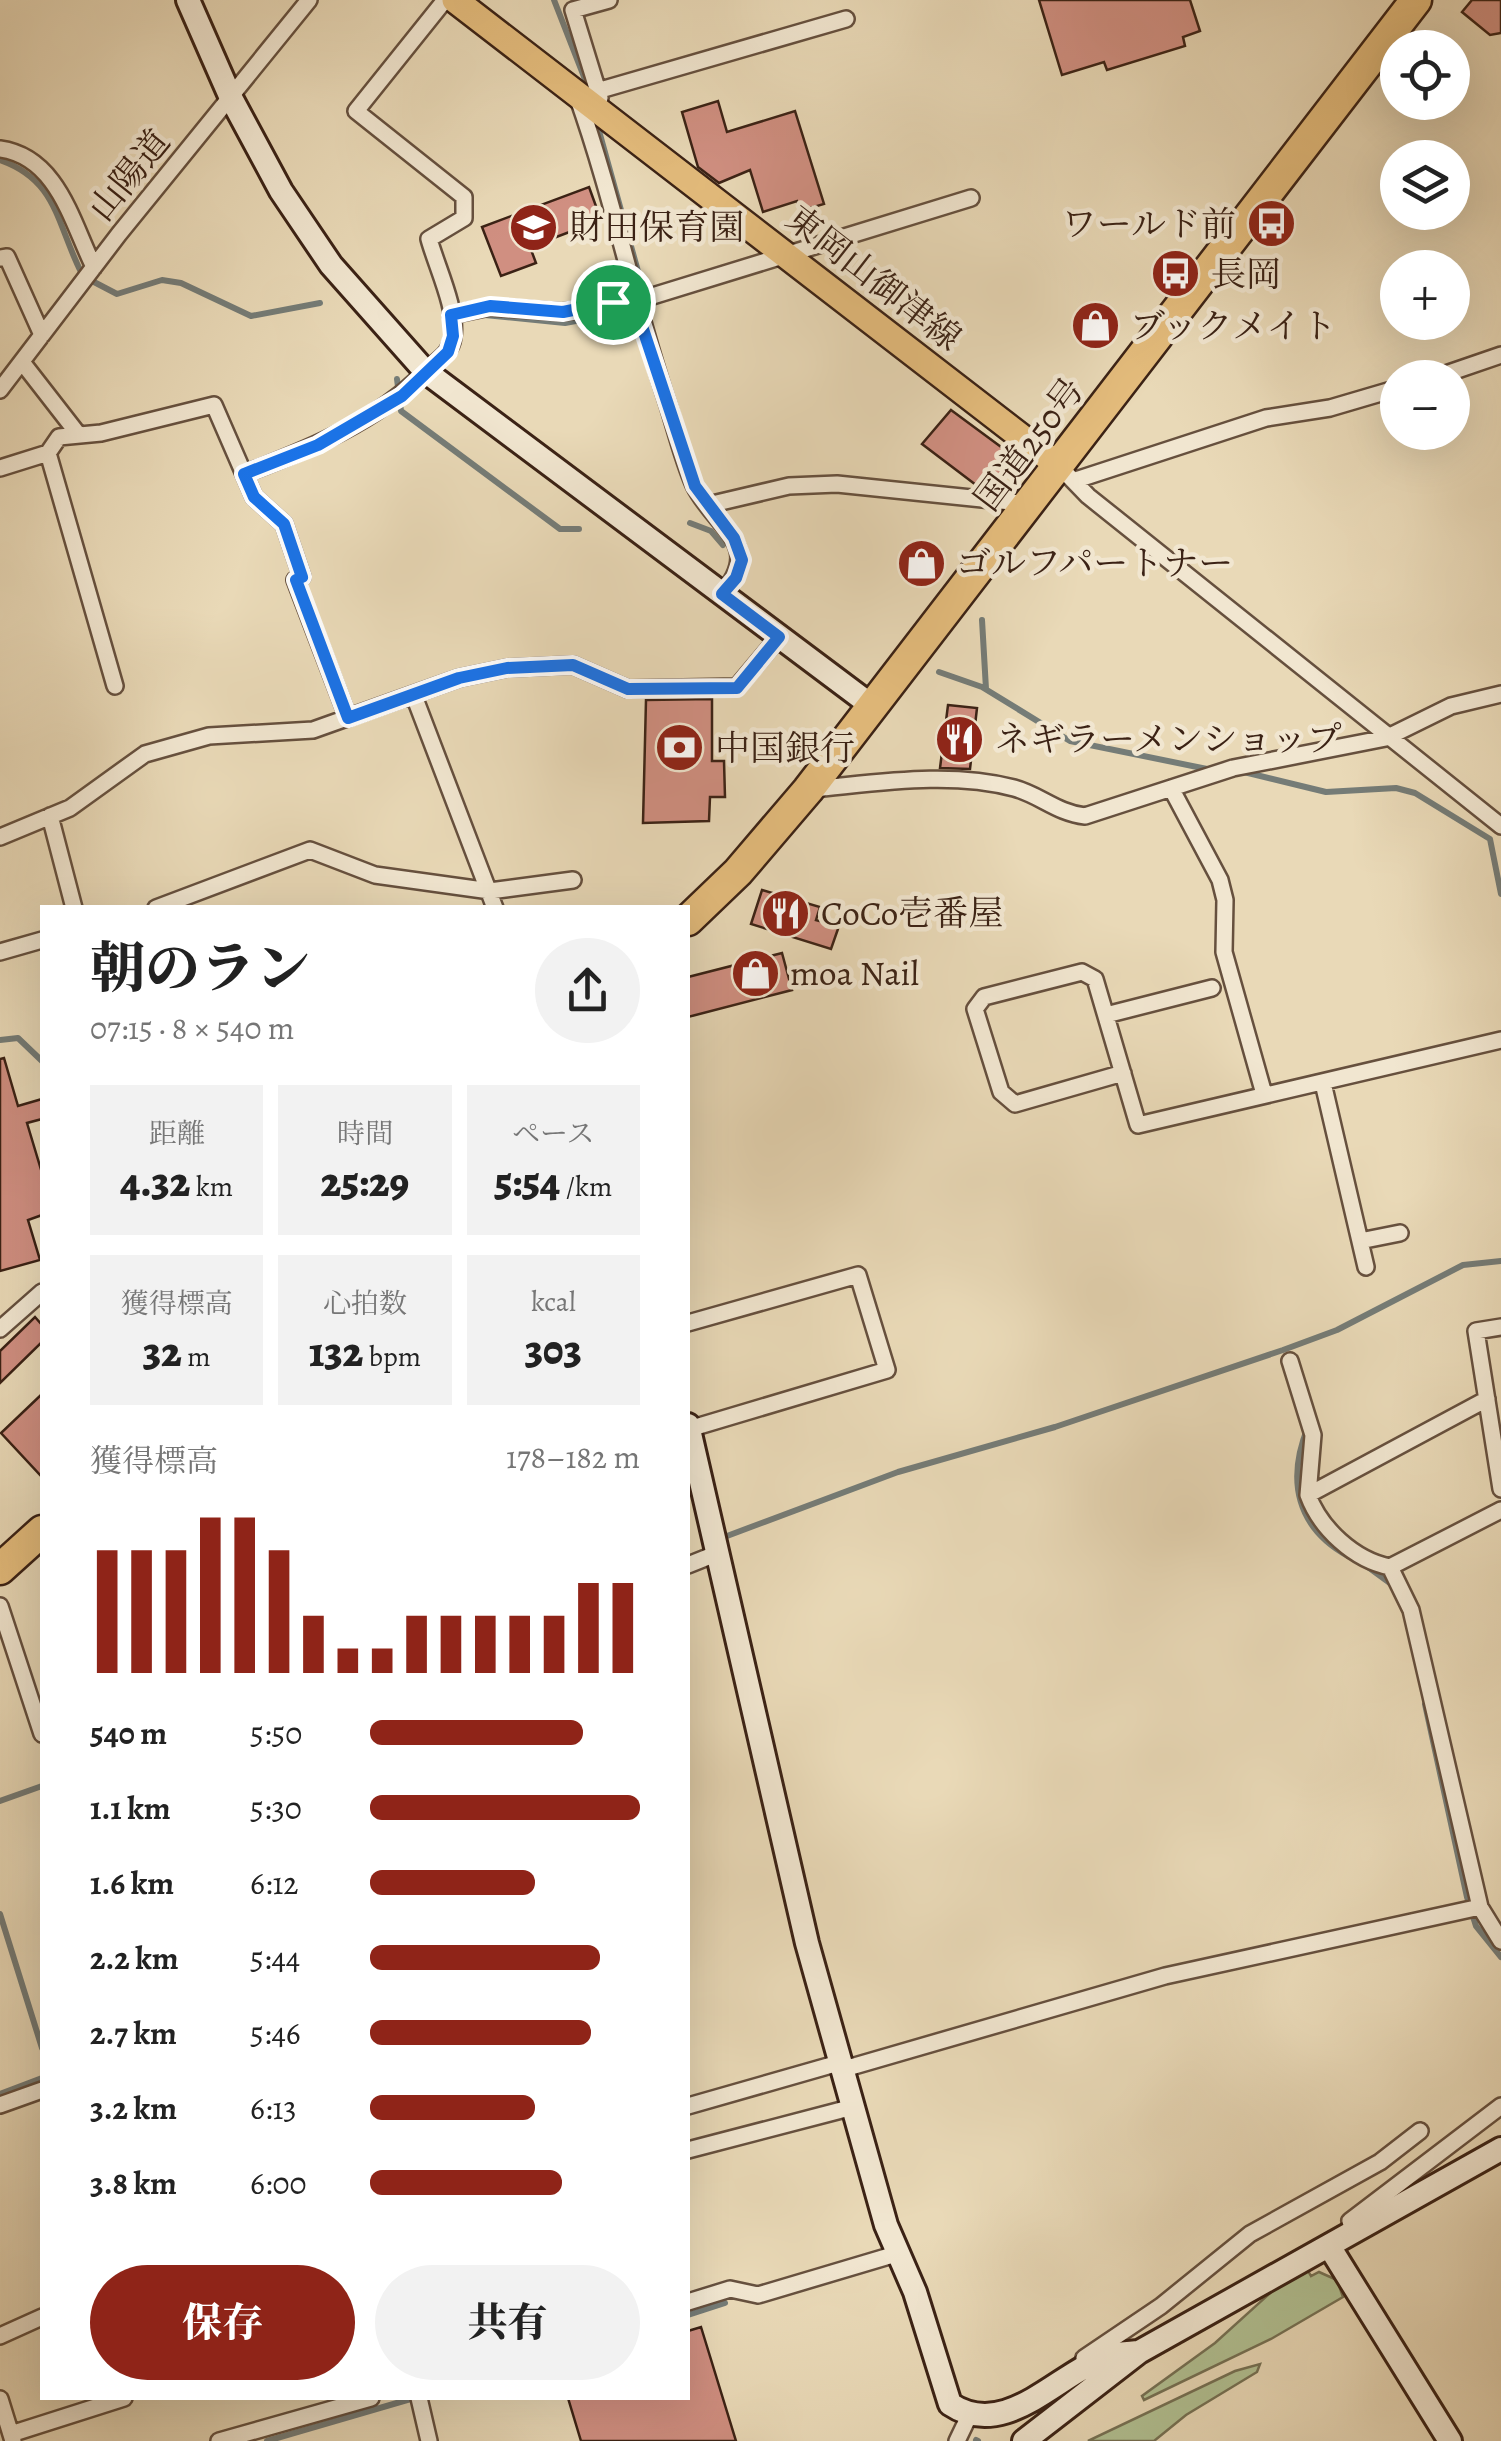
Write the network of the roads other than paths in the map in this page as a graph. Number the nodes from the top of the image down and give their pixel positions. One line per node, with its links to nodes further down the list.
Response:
1 (188, 0): 8 (street)
2 (308, 0): 8 (street, 山陽道)
3 (446, 0): 16 (street)
4 (455, 0): 9 (main road, 東岡山御津線)
5 (608, 0): 9 (street)
6 (1416, 0): 27 (highway, 国道250号)
7 (846, 19): 9 (street)
8 (231, 98): 14 (street, 山陽道); 21 (street)
9 (593, 99): 12 (main road, 東岡山御津線); 15 (street)
10 (0, 149): 14 (street)
11 (971, 198): 12 (street)
12 (785, 253): 15 (street); 27 (main road, 東岡山御津線)
13 (0, 258): 17 (street)
14 (94, 268): 17 (street, 山陽道)
15 (634, 302): 16 (street); 30 (street)
16 (451, 315): 21 (street)
17 (42, 335): 19 (street, 山陽道)
18 (1501, 355): 20 (street)
19 (22, 362): 22 (street, 山陽道); 24 (street)
20 (1470, 366)
21 (426, 372): 28 (street); 31 (street)
22 (0, 390)
23 (1380, 393): 27 (street)
24 (78, 434): 25 (street); 28 (street)
25 (48, 453): 26 (street); 33 (street)
26 (0, 468)
27 (1067, 473): 29 (highway, 国道250号); 38 (street)
28 (244, 474): 37 (street)
29 (1030, 504): 30 (street); 36 (highway, 国道250号)
30 (708, 505): 31 (street)
31 (722, 594): 32 (street)
32 (779, 637): 35 (street); 36 (street)
33 (114, 686)
34 (1501, 694): 38 (street)
35 (414, 696): 37 (street); 45 (street)
36 (872, 706): 40 (highway, 国道250号)
37 (348, 718): 41 (street)
38 (1386, 738): 39 (street); 42 (street)
39 (1171, 788): 40 (street); 56 (street)
40 (816, 789): 48 (highway, 国道250号)
41 (50, 816): 43 (street); 46 (street)
42 (1501, 826)
43 (0, 836)
44 (573, 880): 45 (street)
45 (492, 899): 47 (street)
46 (73, 905)
47 (164, 905)
48 (690, 918)
49 (40, 941): 50 (street)
50 (0, 952)
51 (1212, 988): 52 (street)
52 (1106, 1015): 54 (street); 54 (street)
53 (1501, 1040): 55 (street)
54 (1123, 1073): 56 (street)
55 (1323, 1083): 56 (street); 58 (street)
56 (1264, 1094)
57 (1400, 1234): 58 (street)
58 (1360, 1241): 59 (street)
59 (1366, 1266)
60 (40, 1294): 63 (street)
61 (690, 1322): 66 (street)
62 (1501, 1327): 65 (street)
63 (0, 1329)
64 (1290, 1361): 69 (street)
65 (1486, 1399): 68 (street); 69 (street)
66 (690, 1426)
67 (690, 1435): 72 (street)
68 (1501, 1489)
69 (1308, 1496): 74 (street)
70 (1501, 1510): 74 (street)
71 (40, 1534): 75 (highway)
72 (718, 1553): 73 (street); 80 (street)
73 (690, 1564)
74 (1390, 1567): 78 (street)
75 (0, 1569)
76 (0, 1606): 77 (street)
77 (40, 1728)
78 (1474, 1908): 79 (street); 80 (street)
79 (1501, 1940)
80 (843, 2066): 83 (street); 85 (street)
81 (40, 2091): 82 (street)
82 (0, 2105)
83 (690, 2105)
84 (1501, 2106): 89 (street)
85 (853, 2107): 88 (street); 91 (street)
86 (1420, 2131): 100 (street)
87 (1501, 2148): 89 (street)
88 (690, 2149)
89 (1354, 2233): 90 (street)
90 (1329, 2246): 95 (street); 107 (street)
91 (896, 2254): 92 (street); 101 (street)
92 (690, 2301)
93 (40, 2318): 94 (street)
94 (0, 2336)
95 (1139, 2352): 100 (street); 106 (street)
96 (0, 2399): 102 (street)
97 (118, 2400): 102 (street)
98 (364, 2400): 103 (street)
99 (419, 2400): 104 (street)
100 (1017, 2410): 101 (street)
101 (969, 2416): 105 (street)
102 (12, 2438)
103 (222, 2441)
104 (429, 2441)
105 (957, 2441)
106 (1024, 2441)
107 (1450, 2441)

